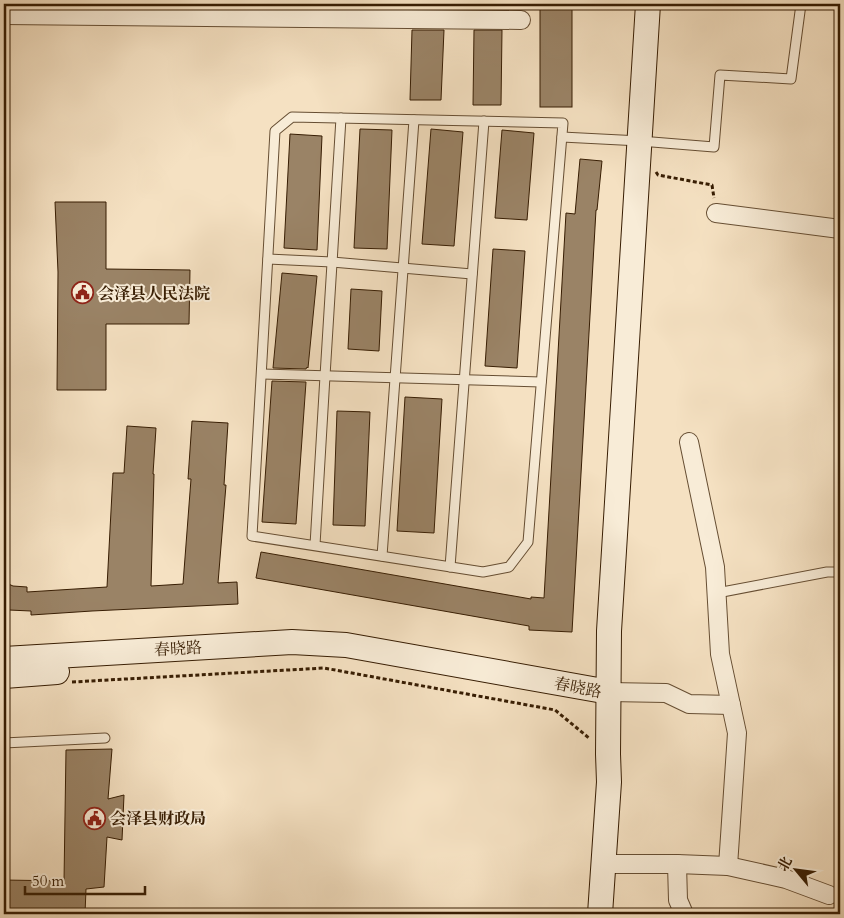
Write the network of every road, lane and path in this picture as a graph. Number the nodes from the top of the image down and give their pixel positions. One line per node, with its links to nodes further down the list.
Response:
1 (648, 4): 9 (street)
2 (801, 4): 9 (lane)
3 (4, 14): 4 (street)
4 (521, 20)
5 (341, 118): 6 (lane); 13 (lane); 14 (lane)
6 (414, 120): 7 (lane); 15 (lane)
7 (484, 121): 8 (lane); 16 (lane)
8 (562, 137): 9 (lane); 21 (lane)
9 (640, 141): 31 (street)
10 (653, 166): 11 (path)
11 (716, 213): 12 (street)
12 (840, 229)
13 (268, 259): 14 (lane); 17 (lane)
14 (332, 262): 15 (lane); 18 (lane)
15 (403, 268): 16 (lane); 19 (lane)
16 (472, 274): 20 (lane)
17 (262, 374): 18 (lane); 23 (lane)
18 (325, 376): 19 (lane); 23 (lane)
19 (395, 378): 20 (lane); 24 (lane)
20 (464, 380): 21 (lane); 25 (lane)
21 (541, 382): 25 (lane)
22 (689, 442): 27 (street)
23 (316, 546): 24 (lane)
24 (382, 556): 25 (lane)
25 (450, 567)
26 (840, 572): 27 (lane)
27 (717, 593): 32 (street)
28 (4, 659): 31 (street, 春晓路)
29 (4, 676): 31 (street, 春晓路)
30 (72, 682): 35 (path)
31 (609, 692): 32 (street); 35 (street)
32 (731, 705): 38 (street)
33 (105, 738): 34 (lane)
34 (4, 742)
35 (608, 754): 36 (street)
36 (603, 864): 37 (street); 40 (street)
37 (677, 864): 38 (street); 41 (street)
38 (728, 866): 39 (street)
39 (829, 895)
40 (600, 914)
41 (684, 914)

